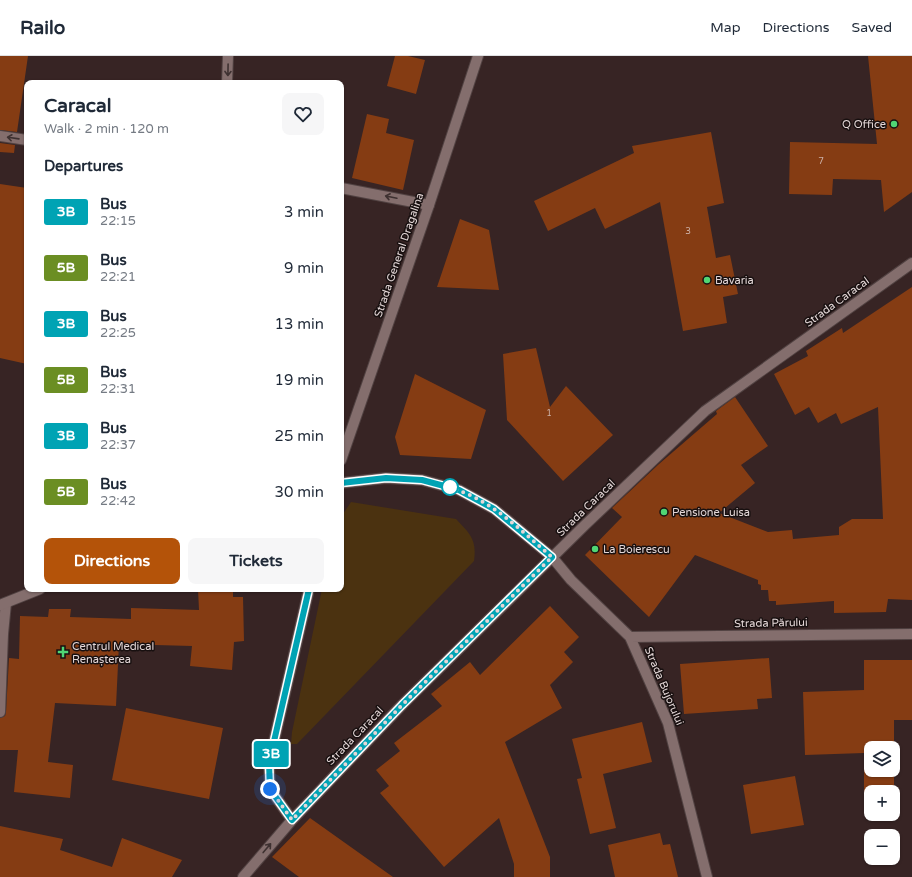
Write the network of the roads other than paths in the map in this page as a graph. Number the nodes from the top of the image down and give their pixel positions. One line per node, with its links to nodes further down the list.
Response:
1 (228, 56): 3 (street, one-way to 3)
2 (478, 56): 7 (street, Strada General Dragalina)
3 (227, 80)
4 (0, 136): 5 (street, one-way to 4)
5 (24, 140)
6 (344, 189): 7 (street, one-way to 6)
7 (429, 205): 9 (street, Strada General Dragalina)
8 (912, 262): 11 (street, Strada Caracal)
9 (344, 451)
10 (344, 483): 11 (street, Strada Bujorului)
11 (552, 557): 16 (street, Strada Bujorului); 18 (street, Strada Caracal)
12 (33, 592): 14 (street)
13 (308, 592): 18 (street)
14 (3, 604): 17 (street)
15 (912, 634): 16 (street, Strada Părului)
16 (630, 637): 20 (street, Strada Bujorului)
17 (0, 712)
18 (292, 820): 19 (street, Strada Caracal, one-way to 18)
19 (243, 877)
20 (707, 877)

